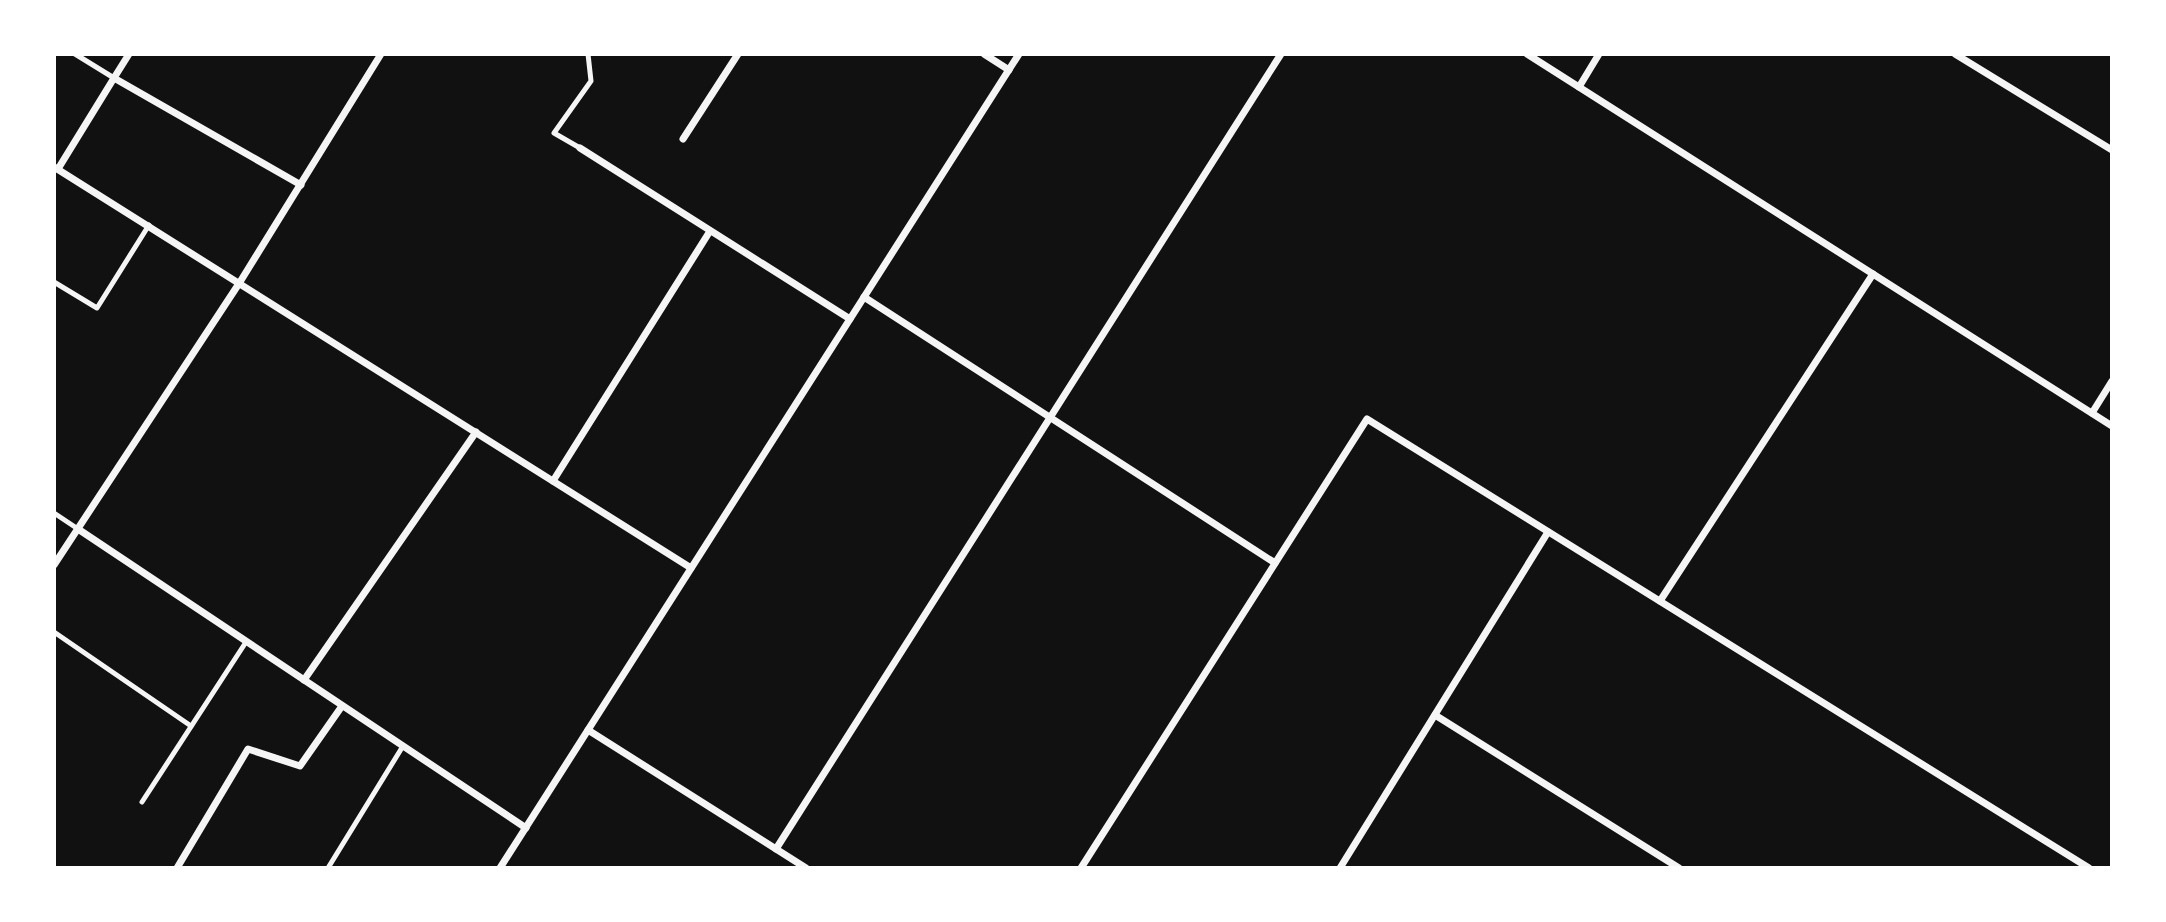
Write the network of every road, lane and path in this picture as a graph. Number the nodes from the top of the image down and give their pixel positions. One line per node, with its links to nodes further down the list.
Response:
1 (75, 54): 13 (lane)
2 (129, 54): 13 (street)
3 (381, 54): 19 (street)
4 (587, 54): 16 (lane)
5 (738, 54): 15 (street)
6 (984, 54): 12 (street)
7 (1019, 54): 12 (street)
8 (1281, 54): 29 (street)
9 (1527, 54): 14 (street)
10 (1599, 54): 14 (street)
11 (1955, 54): 17 (street)
12 (1009, 70): 25 (street)
13 (114, 78): 18 (street); 19 (street)
14 (1579, 87): 22 (street)
15 (683, 139)
16 (580, 148): 21 (street)
17 (2112, 150)
18 (56, 171): 20 (street)
19 (301, 185): 24 (street)
20 (149, 225): 23 (lane); 24 (street)
21 (710, 231): 26 (street); 32 (street)
22 (1873, 274): 28 (street); 39 (street)
23 (54, 282)
24 (240, 282): 31 (street); 34 (street)
25 (864, 297): 26 (street); 29 (street)
26 (850, 319): 38 (street)
27 (2112, 381): 28 (street)
28 (2092, 413): 30 (street)
29 (1050, 417): 36 (street); 50 (street)
30 (2112, 426)
31 (476, 432): 32 (street); 42 (street)
32 (553, 481): 38 (street)
33 (54, 513): 34 (lane)
34 (78, 530): 37 (street); 41 (street)
35 (1548, 532): 36 (street); 39 (street); 44 (street)
36 (1275, 563): 56 (street)
37 (54, 565)
38 (691, 568): 46 (street)
39 (1660, 601): 51 (street)
40 (54, 632): 45 (lane)
41 (246, 642): 42 (street); 45 (lane)
42 (304, 680): 43 (street)
43 (342, 706): 47 (street); 52 (street)
44 (1435, 715): 57 (street); 58 (street)
45 (191, 726): 48 (lane)
46 (588, 730): 49 (street); 50 (street)
47 (403, 746): 49 (street); 53 (lane)
48 (142, 802)
49 (526, 828): 54 (street)
50 (776, 849): 55 (street)
51 (2085, 867)
52 (177, 868)
53 (328, 868)
54 (500, 868)
55 (806, 868)
56 (1081, 868)
57 (1340, 868)
58 (1679, 868)

